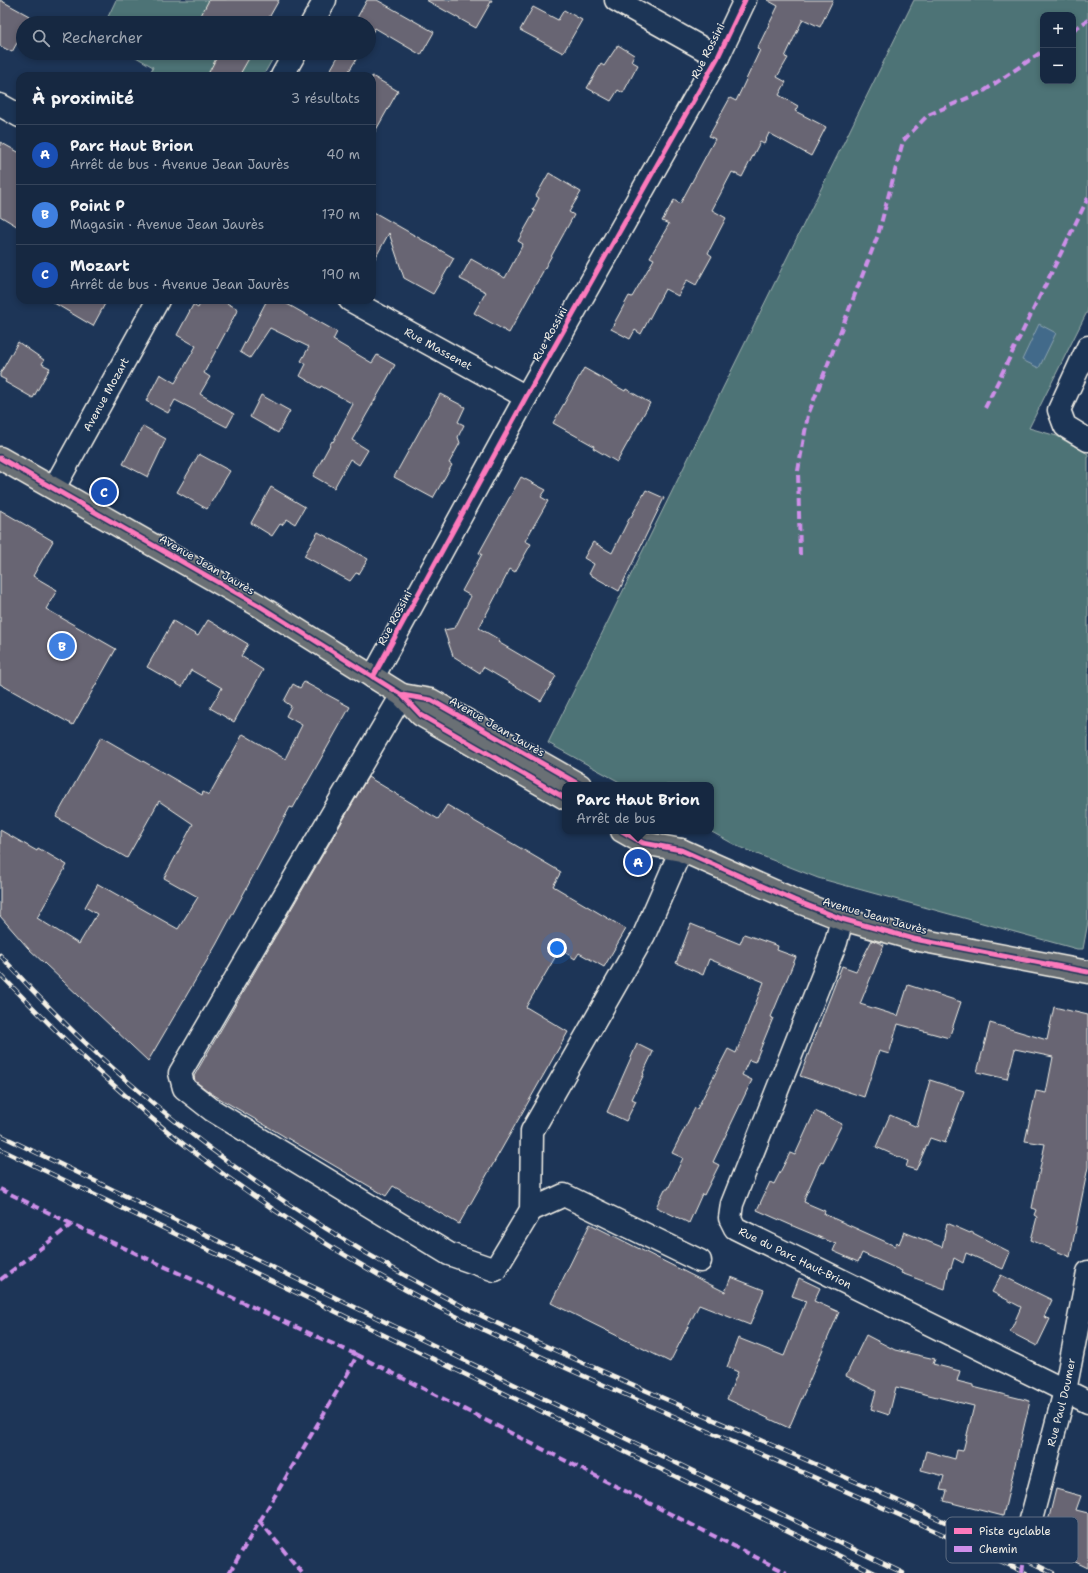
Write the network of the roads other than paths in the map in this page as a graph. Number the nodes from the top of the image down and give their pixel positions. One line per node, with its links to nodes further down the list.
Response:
1 (325, 0): 4 (street)
2 (616, 0): 5 (street)
3 (744, 0): 5 (street, Rue Rossini)
4 (316, 16)
5 (718, 57): 13 (street, Rue Rossini)
6 (291, 60): 7 (street)
7 (284, 72)
8 (0, 105): 9 (street)
9 (16, 114)
10 (156, 304): 16 (street, Avenue Mozart)
11 (357, 304): 13 (street, Rue Massenet)
12 (1088, 347): 14 (street)
13 (526, 397): 17 (street, Rue Rossini)
14 (1088, 440)
15 (0, 458): 16 (main road, Avenue Jean Jaurès)
16 (54, 488): 17 (main road, Avenue Jean Jaurès)
17 (373, 677): 18 (main road, Avenue Jean Jaurès)
18 (402, 695): 19 (main road, Avenue Jean Jaurès); 20 (main road, Avenue Jean Jaurès); 26 (street)
19 (575, 782)
20 (562, 796)
21 (627, 834): 23 (main road, Avenue Jean Jaurès)
22 (662, 834): 23 (main road, Avenue Jean Jaurès)
23 (681, 850): 24 (main road, Avenue Jean Jaurès); 26 (street)
24 (842, 919): 25 (main road, Avenue Jean Jaurès); 29 (street, Rue du Parc Haut-Brion)
25 (1088, 972)
26 (531, 1210): 27 (street)
27 (700, 1261)
28 (1088, 1272): 29 (street, Rue Paul Doumer)
29 (1065, 1391): 30 (street, Rue du Parc Haut-Brion); 31 (street, Rue Paul Doumer)
30 (1088, 1402)
31 (1032, 1517)

